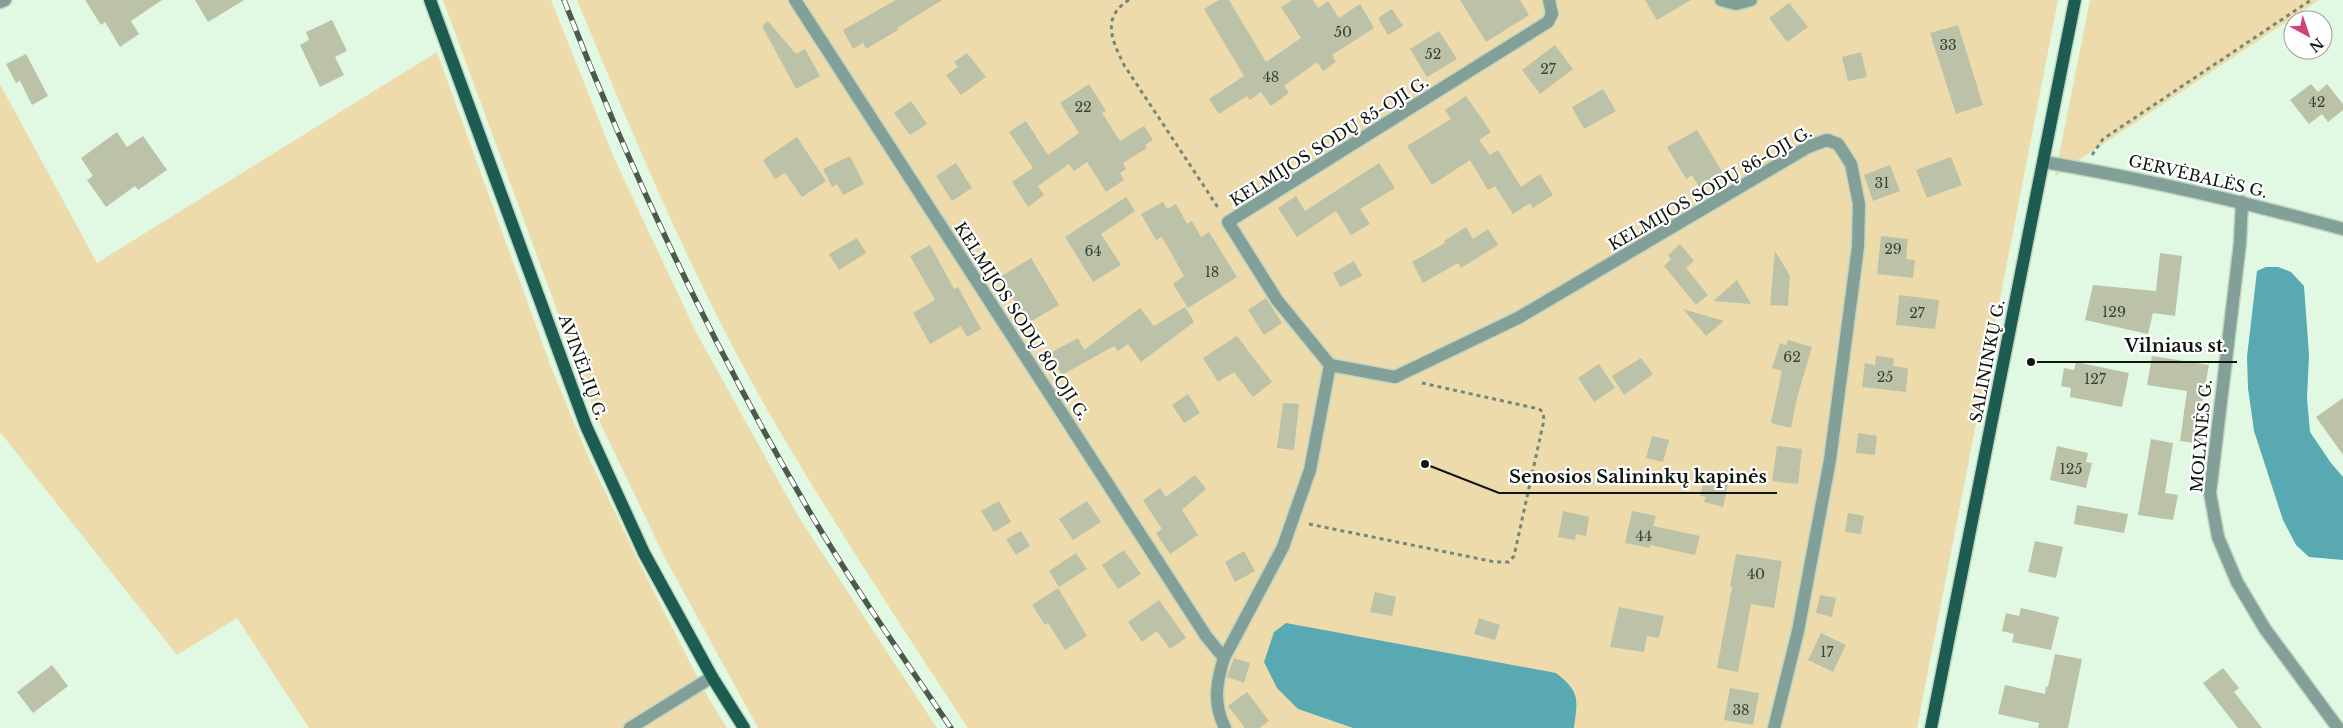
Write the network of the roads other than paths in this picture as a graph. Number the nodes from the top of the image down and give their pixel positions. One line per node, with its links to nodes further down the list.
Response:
1 (5, 0): 8 (street)
2 (430, 0): 14 (main road, AVINĖLIŲ G.)
3 (795, 0): 13 (street, KELMIJOS SODŲ 80-OJI G.)
4 (1549, 0): 12 (street, KELMIJOS SODŲ 85-OJI G.)
5 (1721, 0): 6 (street)
6 (1751, 0)
7 (2075, 0): 9 (main road, SALININKŲ G.)
8 (0, 2)
9 (2044, 162): 10 (street, GERVĖBALĖS G.); 19 (main road, SALININKŲ G.)
10 (2242, 202): 11 (street, GERVĖBALĖS G.); 20 (street, MOLYNĖS G.)
11 (2343, 229)
12 (1330, 365): 13 (street); 18 (street, KELMIJOS SODŲ 86-OJI G.)
13 (1224, 658): 17 (street)
14 (712, 677): 15 (street); 16 (main road, AVINĖLIŲ G.)
15 (630, 728)
16 (744, 728)
17 (1225, 728)
18 (1774, 728)
19 (1931, 728)
20 (2338, 728)

